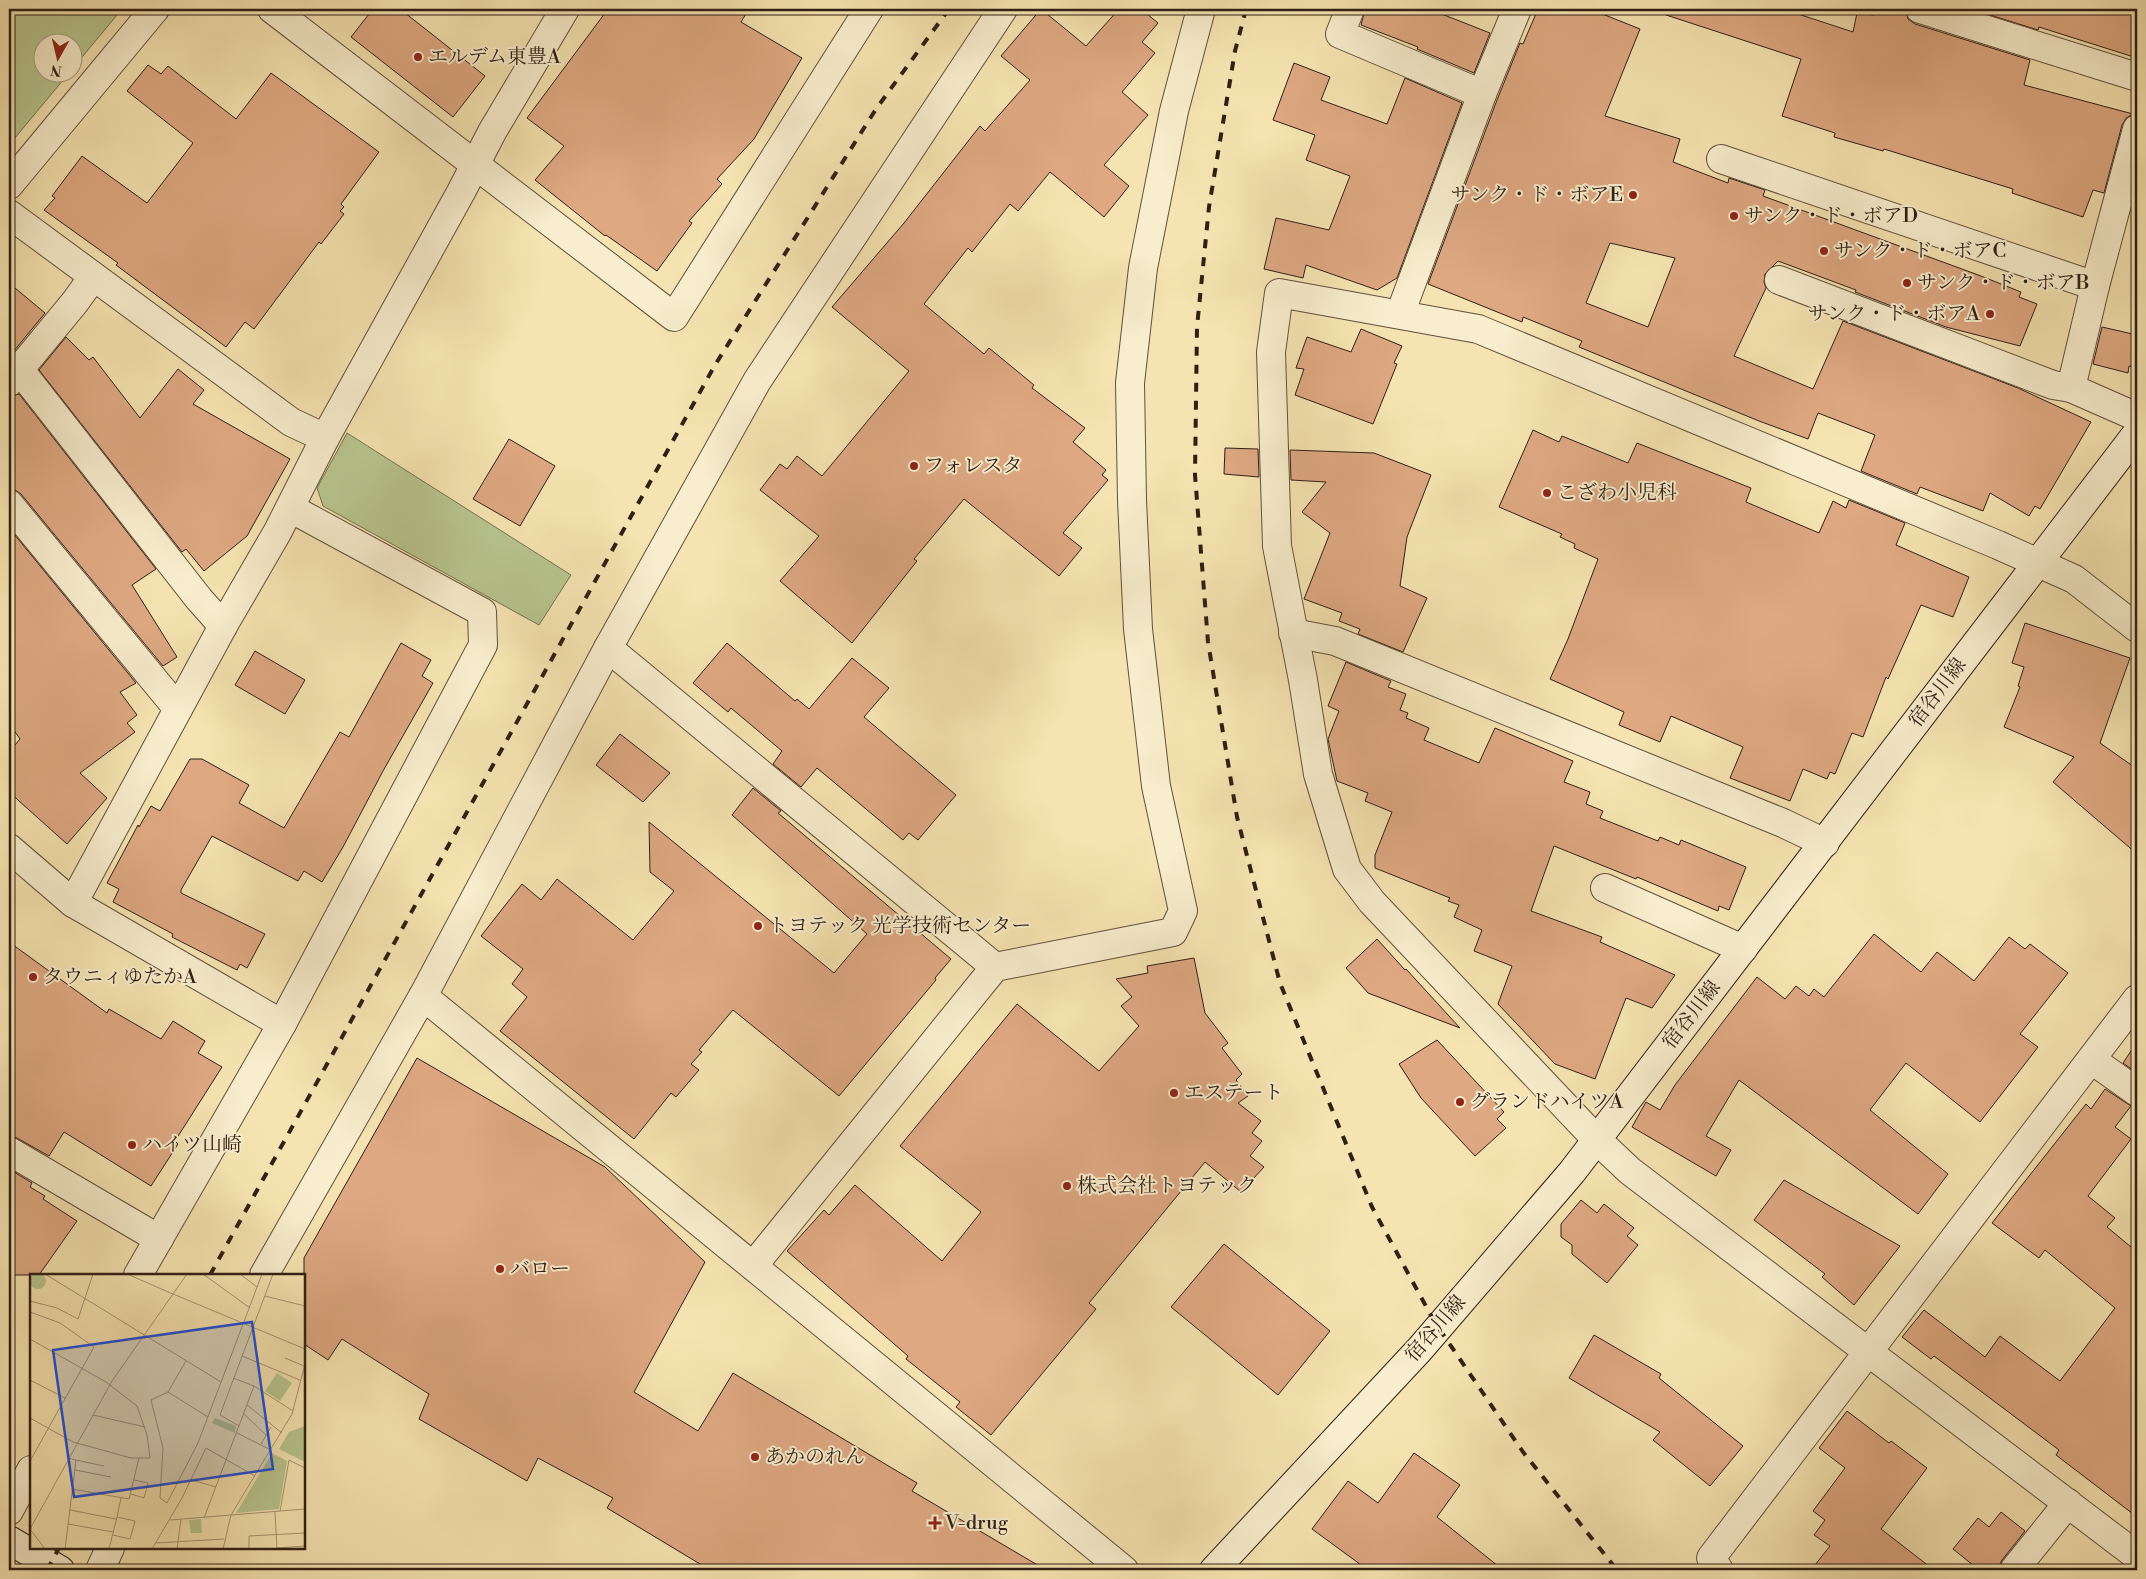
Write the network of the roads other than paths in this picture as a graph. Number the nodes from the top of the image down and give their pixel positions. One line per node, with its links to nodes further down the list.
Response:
1 (155, 9): 15 (street)
2 (272, 9): 14 (street)
3 (565, 9): 14 (street)
4 (869, 9): 14 (street)
5 (1003, 9): 32 (street)
6 (1201, 9): 39 (street)
7 (1350, 9): 11 (street)
8 (1516, 9): 11 (street)
9 (1920, 9): 10 (street)
10 (2137, 77)
11 (1482, 94): 20 (street)
12 (2137, 129): 19 (street)
13 (1721, 159): 19 (street)
14 (476, 164): 25 (street)
15 (9, 185)
16 (9, 214): 17 (street)
17 (93, 277): 21 (street); 25 (street)
18 (1779, 280): 22 (street)
19 (2095, 286): 22 (street)
20 (1400, 314): 28 (street); 31 (street)
21 (14, 376): 29 (street)
22 (2071, 388): 23 (street)
23 (2137, 417)
24 (2137, 433): 28 (street, 宿谷川線)
25 (325, 438): 27 (street)
26 (9, 504): 33 (street)
27 (290, 508): 29 (street); 42 (street)
28 (2036, 563): 30 (street); 34 (street, 宿谷川線)
29 (223, 626): 33 (street)
30 (2137, 628)
31 (1294, 633): 34 (street); 45 (street)
32 (608, 648): 39 (street); 40 (street)
33 (178, 709): 37 (street)
34 (1825, 843): 38 (street, 宿谷川線)
35 (9, 848): 37 (street)
36 (1605, 888): 38 (street)
37 (73, 903): 42 (street)
38 (1743, 949): 45 (street, 宿谷川線)
39 (995, 967): 48 (street)
40 (423, 996): 48 (street); 50 (street)
41 (2137, 999): 43 (street)
42 (282, 1024): 47 (street)
43 (2092, 1060): 44 (street); 51 (street)
44 (2137, 1092)
45 (1598, 1140): 51 (street); 61 (street, 宿谷川線)
46 (9, 1150): 47 (street)
47 (158, 1239): 49 (street)
48 (753, 1266): 60 (street)
49 (139, 1274)
50 (265, 1274)
51 (1867, 1351): 53 (street); 62 (street)
52 (30, 1472): 54 (street)
53 (2068, 1503): 57 (street); 63 (street)
54 (9, 1511)
55 (9, 1540): 58 (street)
56 (110, 1549): 59 (street)
57 (2137, 1556)
58 (60, 1570)
59 (100, 1570)
60 (1124, 1570)
61 (1214, 1570)
62 (1719, 1570)
63 (2014, 1570)

